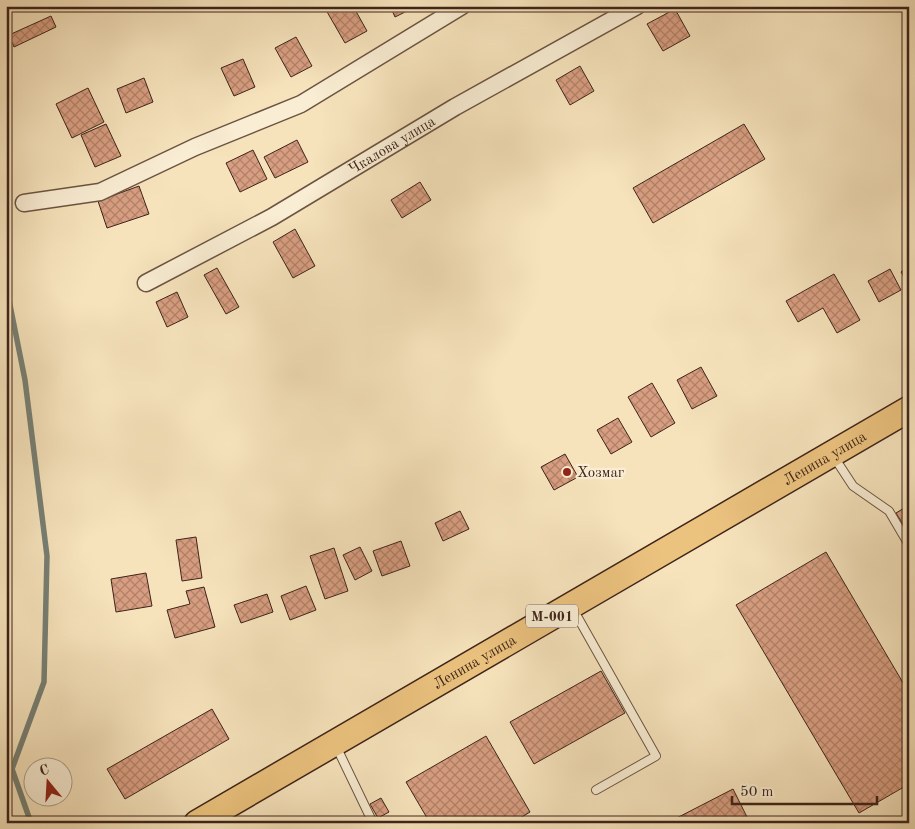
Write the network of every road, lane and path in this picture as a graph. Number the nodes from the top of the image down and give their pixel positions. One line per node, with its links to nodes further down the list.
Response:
1 (462, 6): 3 (street)
2 (637, 6): 4 (street, Чкалова улица)
3 (24, 203)
4 (146, 283)
5 (909, 409): 6 (main road, Ленина улица / М-001)
6 (832, 454): 7 (lane); 8 (main road, Ленина улица / М-001)
7 (909, 545)
8 (571, 605): 9 (main road, Ленина улица / М-001); 10 (lane)
9 (334, 742): 11 (main road, Ленина улица / М-001); 12 (lane)
10 (596, 790)
11 (196, 823)
12 (374, 823)

